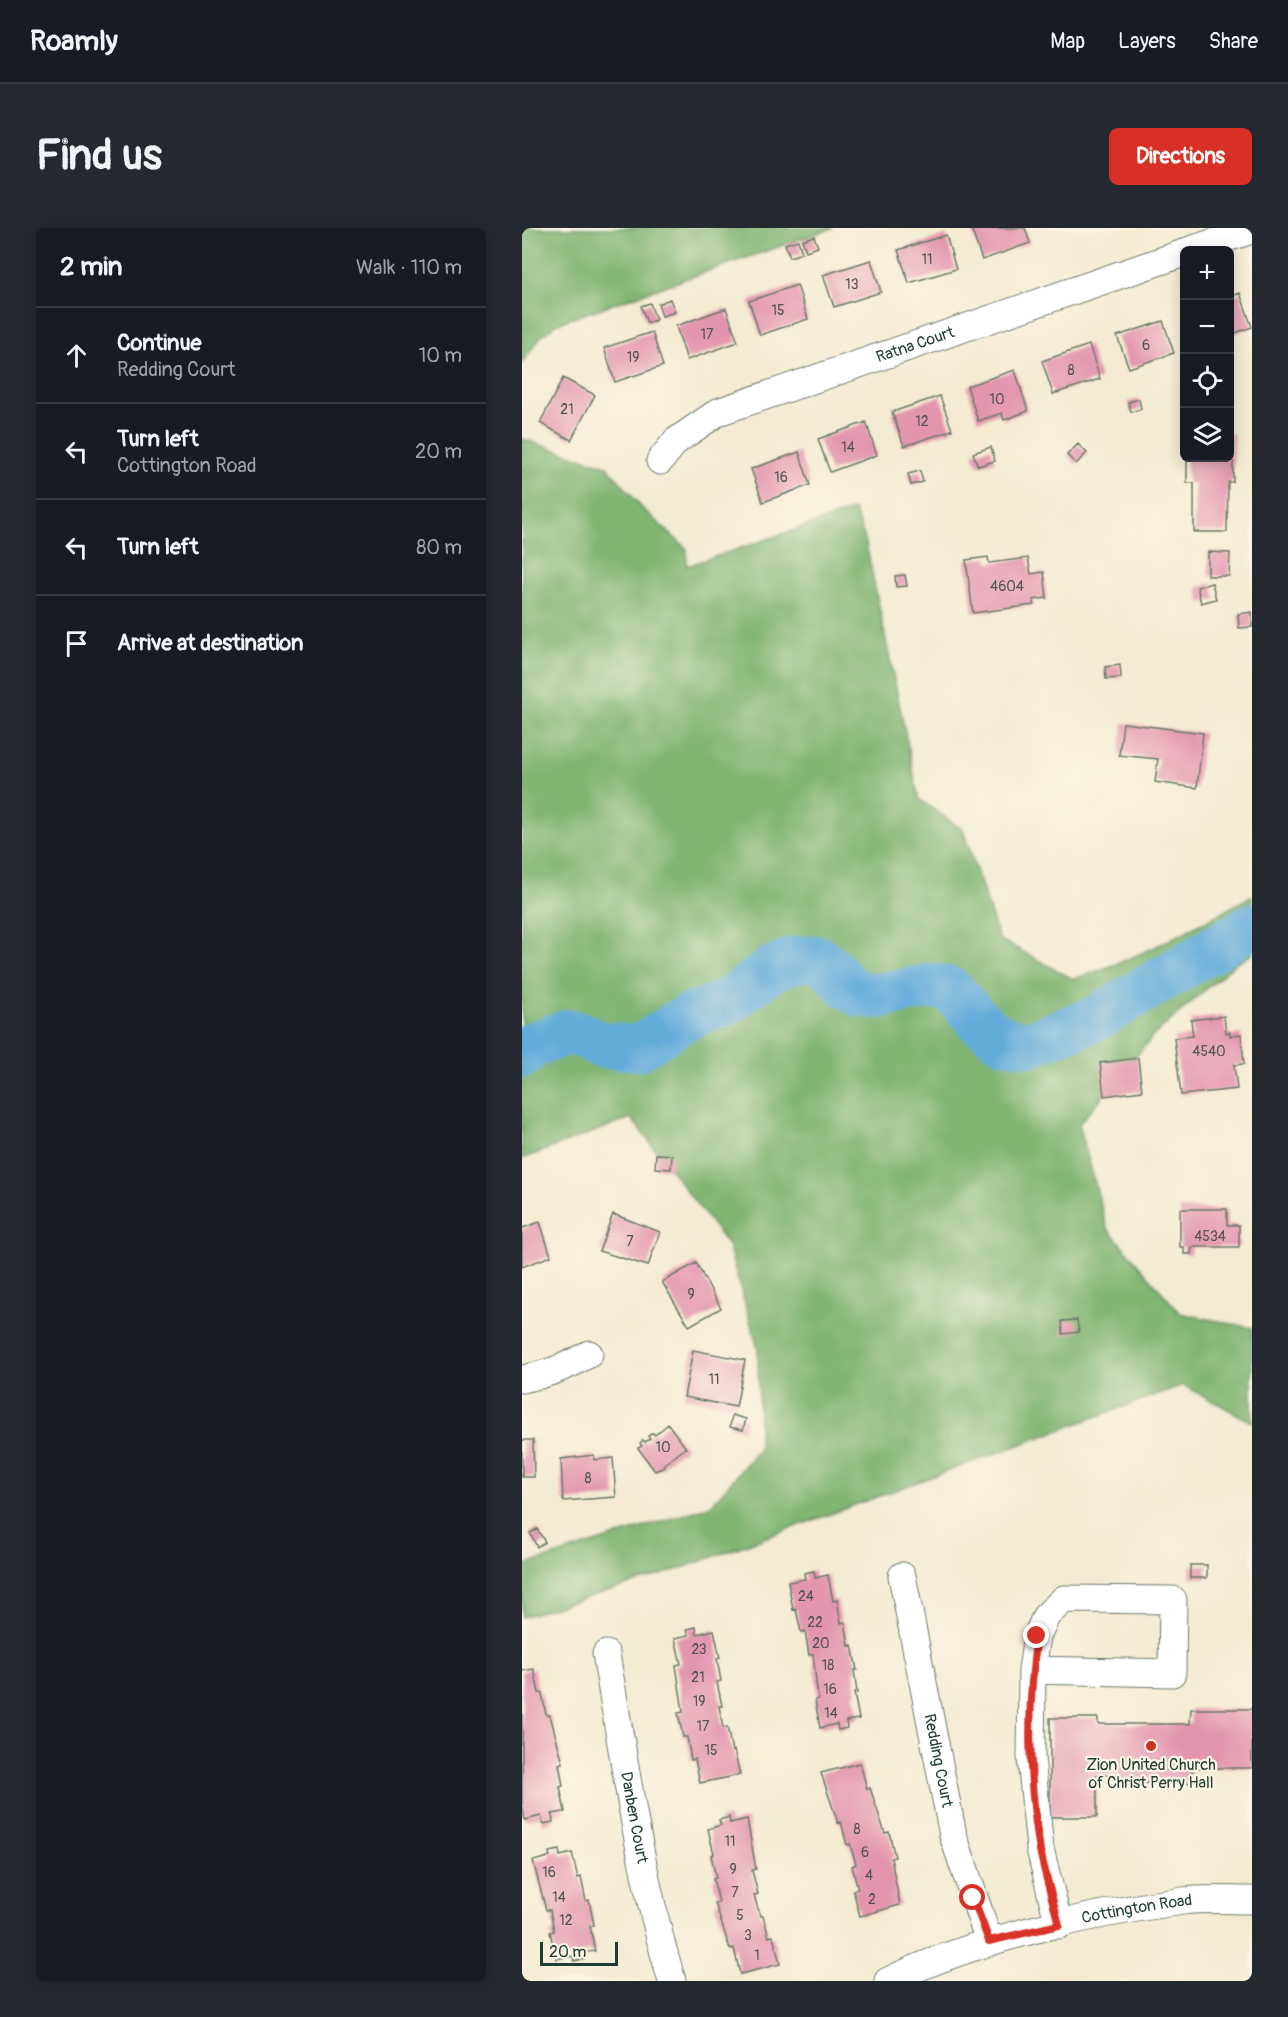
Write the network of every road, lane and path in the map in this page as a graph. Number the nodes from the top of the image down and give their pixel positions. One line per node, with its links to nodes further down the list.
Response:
1 (1252, 230): 2 (street)
2 (1203, 246)
3 (1180, 255): 4 (street, Ratna Court)
4 (660, 461)
5 (588, 1354): 6 (street)
6 (522, 1378)
7 (902, 1576): 12 (street, Redding Court)
8 (606, 1654): 13 (street, Danben Court)
9 (1032, 1670): 9 (street); 11 (street)
10 (1252, 1900): 11 (street, Cottington Road)
11 (1059, 1925): 12 (street, Cottington Road)
12 (989, 1941): 14 (street, Cottington Road)
13 (672, 1981)
14 (888, 1981)

